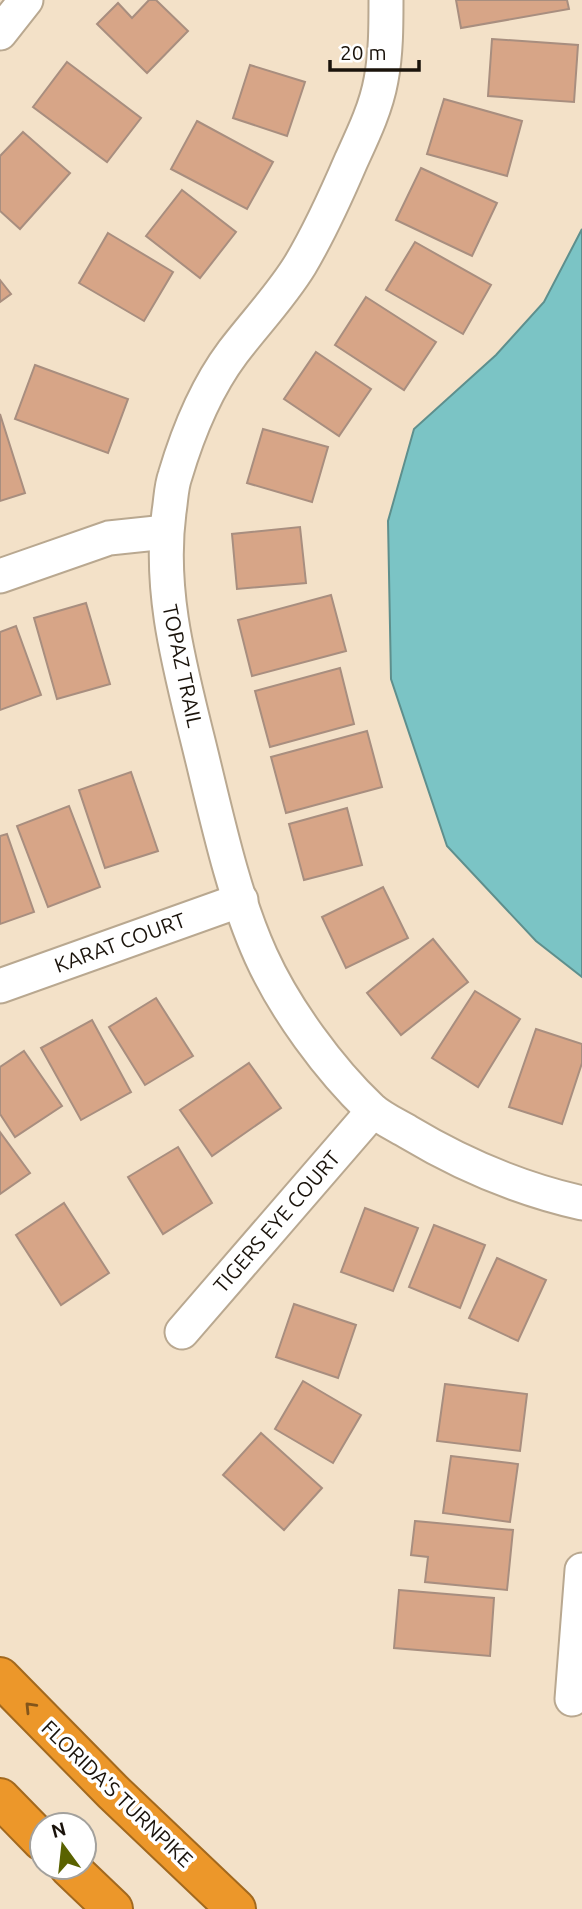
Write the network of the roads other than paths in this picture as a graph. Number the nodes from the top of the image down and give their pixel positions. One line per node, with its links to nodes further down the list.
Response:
1 (26, 0): 3 (street)
2 (386, 0): 4 (street, TOPAZ TRAIL)
3 (0, 33)
4 (166, 532): 5 (street); 6 (street, TOPAZ TRAIL)
5 (0, 576)
6 (241, 900): 7 (street, KARAT COURT); 8 (street, TOPAZ TRAIL)
7 (0, 986)
8 (373, 1111): 9 (street, TOPAZ TRAIL); 10 (street, TIGERS EYE COURT)
9 (582, 1203)
10 (181, 1332)
11 (582, 1570): 13 (street)
12 (0, 1677): 18 (highway, FLORIDA'S TURNPIKE, one-way to 12)
13 (572, 1699)
14 (0, 1798): 15 (highway)
15 (28, 1827)
16 (84, 1881): 17 (highway)
17 (113, 1909)
18 (236, 1909)

